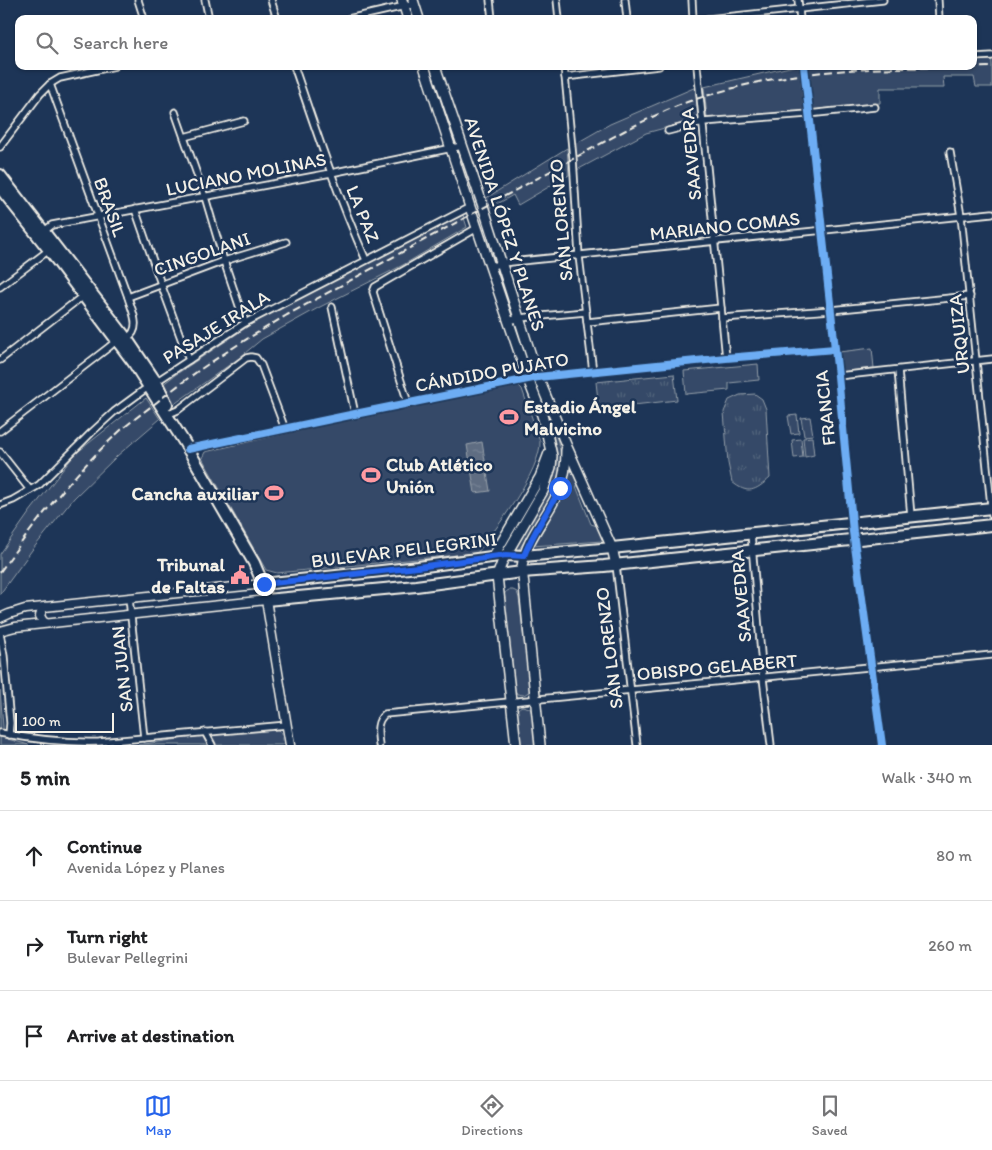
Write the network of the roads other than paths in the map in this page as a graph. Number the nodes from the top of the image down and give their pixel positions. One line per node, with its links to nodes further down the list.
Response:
1 (138, 0): 14 (street)
2 (205, 0): 15 (street)
3 (271, 0): 16 (street)
4 (490, 0): 20 (street)
5 (557, 0): 21 (street)
6 (625, 0): 22 (street)
7 (692, 0): 23 (street)
8 (798, 0): 13 (street)
9 (884, 0): 13 (street)
10 (938, 0): 26 (street)
11 (413, 2): 12 (street); 19 (main road)
12 (403, 3): 17 (street); 18 (main road)
13 (799, 10): 24 (street); 25 (street)
14 (143, 15)
15 (208, 15)
16 (276, 15)
17 (362, 15)
18 (407, 15)
19 (418, 15)
20 (492, 15)
21 (559, 15)
22 (627, 15)
23 (694, 15)
24 (747, 15)
25 (800, 15)
26 (939, 15)
27 (992, 56): 28 (street)
28 (977, 57)
29 (97, 70): 38 (street)
30 (295, 70): 50 (street, LA PAZ)
31 (425, 70): 48 (main road, AVENIDA LÓPEZ Y PLANES)
32 (436, 70): 46 (main road, AVENIDA LÓPEZ Y PLANES)
33 (564, 70): 37 (street, SAN LORENZO)
34 (625, 70): 37 (street)
35 (698, 70): 43 (street, SAAVEDRA)
36 (804, 70): 41 (street, FRANCIA)
37 (565, 77): 65 (street, SAN LORENZO)
38 (50, 84): 47 (street); 57 (street, BRASIL)
39 (875, 107): 41 (street)
40 (175, 112): 45 (street)
41 (808, 114): 43 (street); 60 (street, FRANCIA)
42 (244, 121): 45 (street)
43 (703, 122): 44 (street); 63 (street, SAAVEDRA)
44 (668, 131)
45 (184, 137): 53 (street)
46 (462, 146): 48 (street, LUCIANO MOLINAS); 68 (main road, AVENIDA LÓPEZ Y PLANES)
47 (0, 148)
48 (451, 149): 50 (street, LUCIANO MOLINAS); 54 (main road, AVENIDA LÓPEZ Y PLANES)
49 (950, 152): 58 (street, URQUIZA)
50 (331, 173): 53 (street, LUCIANO MOLINAS); 66 (street, LA PAZ)
51 (0, 175): 61 (main road)
52 (0, 188): 61 (main road)
53 (205, 197): 55 (street, LUCIANO MOLINAS); 67 (street)
54 (470, 206): 59 (main road, AVENIDA LÓPEZ Y PLANES); 66 (street, PASAJE IRALA)
55 (135, 209): 57 (street, LUCIANO MOLINAS); 70 (street)
56 (992, 213): 58 (street, MARIANO COMAS)
57 (98, 216): 61 (street, LUCIANO MOLINAS); 74 (street, BRASIL)
58 (961, 216): 60 (street, MARIANO COMAS); 73 (street, URQUIZA)
59 (477, 228): 69 (main road, AVENIDA LÓPEZ Y PLANES); 97 (street)
60 (822, 231): 63 (street, MARIANO COMAS); 77 (street, FRANCIA)
61 (41, 233): 64 (main road); 84 (main road)
62 (286, 242): 67 (street, CINGOLANI)
63 (714, 242): 65 (street, MARIANO COMAS); 76 (street, SAAVEDRA)
64 (49, 250): 71 (street); 72 (main road)
65 (579, 256): 68 (street, MARIANO COMAS); 78 (street, SAN LORENZO)
66 (366, 260): 83 (street, PASAJE IRALA)
67 (224, 261): 70 (street, CINGOLANI); 83 (street)
68 (501, 264): 69 (street, MARIANO COMAS); 79 (main road, AVENIDA LÓPEZ Y PLANES)
69 (490, 267): 81 (main road, AVENIDA LÓPEZ Y PLANES)
70 (161, 284): 74 (street, CINGOLANI); 89 (street)
71 (0, 287)
72 (84, 295): 84 (main road); 88 (street)
73 (970, 296): 77 (street); 90 (street, URQUIZA)
74 (128, 297): 84 (street, BRASIL)
75 (332, 307): 99 (street)
76 (721, 308): 80 (street, SAAVEDRA); 82 (street)
77 (831, 310): 80 (street); 85 (street, FRANCIA)
78 (586, 312): 79 (street); 82 (street, SAN LORENZO)
79 (519, 318): 81 (street); 94 (main road, AVENIDA LÓPEZ Y PLANES)
80 (722, 318): 86 (street, SAAVEDRA)
81 (508, 321): 95 (main road, AVENIDA LÓPEZ Y PLANES)
82 (587, 322): 92 (street, SAN LORENZO)
83 (245, 323): 89 (street, PASAJE IRALA)
84 (122, 340): 96 (main road); 101 (street)
85 (835, 349): 86 (street, CÁNDIDO PUJATO); 93 (street, FRANCIA)
86 (726, 358): 92 (street, CÁNDIDO PUJATO)
87 (992, 359): 90 (street)
88 (0, 360)
89 (189, 360): 96 (street, PASAJE IRALA)
90 (977, 361): 91 (street); 108 (street, URQUIZA)
91 (898, 370): 93 (street); 109 (street)
92 (593, 372): 94 (street, CÁNDIDO PUJATO)
93 (838, 376): 110 (street, FRANCIA)
94 (538, 377): 95 (street, CÁNDIDO PUJATO); 104 (main road, AVENIDA LÓPEZ Y PLANES)
95 (528, 378): 97 (street, CÁNDIDO PUJATO); 103 (main road, AVENIDA LÓPEZ Y PLANES)
96 (152, 384): 98 (main road); 102 (main road); 106 (street, PASAJE IRALA)
97 (408, 403): 99 (street, CÁNDIDO PUJATO)
98 (172, 413): 100 (street); 102 (main road)
99 (355, 414): 100 (street, CÁNDIDO PUJATO)
100 (285, 429): 102 (street, CÁNDIDO PUJATO)
101 (0, 431)
102 (186, 446): 124 (main road)
103 (550, 447): 116 (main road, AVENIDA LÓPEZ Y PLANES); 118 (main road)
104 (567, 447): 114 (main road, AVENIDA LÓPEZ Y PLANES); 117 (main road)
105 (0, 452): 106 (street)
106 (30, 490): 107 (street, PASAJE IRALA)
107 (0, 505)
108 (992, 510): 109 (main road, BULEVAR PELLEGRINI)
109 (912, 516): 110 (main road, BULEVAR PELLEGRINI)
110 (852, 523): 112 (main road, BULEVAR PELLEGRINI); 113 (street, FRANCIA)
111 (992, 525): 113 (main road, BULEVAR PELLEGRINI)
112 (751, 533): 114 (main road, BULEVAR PELLEGRINI); 115 (street, SAAVEDRA)
113 (854, 539): 115 (main road, BULEVAR PELLEGRINI); 136 (street, FRANCIA)
114 (612, 548): 117 (main road, BULEVAR PELLEGRINI); 119 (main road, SAN LORENZO)
115 (752, 550): 119 (main road, BULEVAR PELLEGRINI); 137 (street, SAAVEDRA)
116 (506, 555): 117 (main road, BULEVAR PELLEGRINI); 118 (main road, BULEVAR PELLEGRINI); 123 (main road, AVENIDA LÓPEZ Y PLANES)
117 (524, 556): 122 (main road)
118 (493, 557): 120 (main road, BULEVAR PELLEGRINI)
119 (616, 565): 122 (main road, BULEVAR PELLEGRINI); 138 (street, SAN LORENZO)
120 (418, 567): 121 (main road, BULEVAR PELLEGRINI); 125 (main road)
121 (403, 569): 124 (main road, BULEVAR PELLEGRINI); 126 (main road)
122 (522, 572): 123 (main road, BULEVAR PELLEGRINI); 139 (main road)
123 (498, 576): 125 (main road, BULEVAR PELLEGRINI); 140 (main road)
124 (264, 584): 127 (street, BULEVAR PELLEGRINI); 128 (main road)
125 (416, 586): 126 (main road, BULEVAR PELLEGRINI)
126 (401, 587): 128 (main road, BULEVAR PELLEGRINI)
127 (129, 598): 129 (street, BULEVAR PELLEGRINI); 130 (street, SAN JUAN)
128 (266, 600): 130 (street, BULEVAR PELLEGRINI); 141 (street)
129 (45, 606): 131 (street, BULEVAR PELLEGRINI); 132 (street)
130 (131, 615): 132 (street, BULEVAR PELLEGRINI); 145 (street, SAN JUAN)
131 (0, 618)
132 (46, 623): 133 (street, BULEVAR PELLEGRINI)
133 (0, 632): 135 (street)
134 (992, 655): 136 (street, OBISPO GELABERT)
135 (2, 657): 144 (street)
136 (872, 667): 137 (street, OBISPO GELABERT); 153 (street, FRANCIA)
137 (763, 678): 138 (street, OBISPO GELABERT); 152 (street, SAAVEDRA)
138 (630, 690): 139 (street, OBISPO GELABERT); 151 (street, SAN LORENZO)
139 (535, 700): 140 (street, OBISPO GELABERT); 150 (main road)
140 (512, 702): 148 (street, OBISPO GELABERT); 149 (main road)
141 (287, 725): 142 (street); 147 (street)
142 (205, 732): 145 (street); 146 (street)
143 (0, 733): 144 (street)
144 (9, 734): 145 (street)
145 (144, 738)
146 (212, 745)
147 (290, 745)
148 (379, 745)
149 (516, 745)
150 (540, 745)
151 (637, 745)
152 (771, 745)
153 (882, 745)

